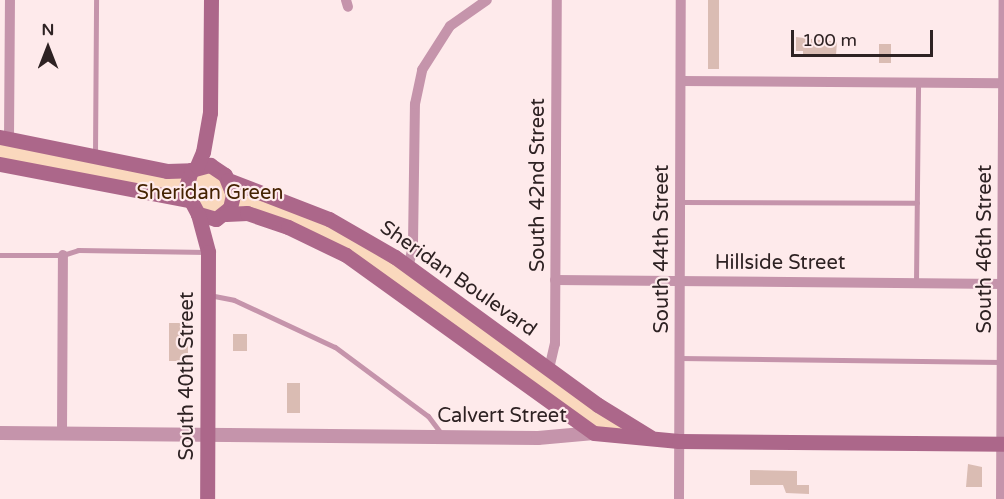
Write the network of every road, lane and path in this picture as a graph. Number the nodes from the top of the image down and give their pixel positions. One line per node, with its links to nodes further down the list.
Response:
1 (10, 0): 12 (street)
2 (96, 0): 13 (lane)
3 (211, 0): 11 (main road)
4 (487, 0): 26 (street)
5 (557, 0): 27 (street, South 42nd Street)
6 (681, 0): 8 (street, South 44th Street)
7 (1004, 0): 10 (street, South 46th Street)
8 (681, 81): 9 (street); 18 (street, South 44th Street)
9 (918, 82): 10 (street); 19 (lane)
10 (1003, 83): 20 (street, South 46th Street)
11 (210, 113): 15 (main road); 16 (main road)
12 (5, 138): 13 (main road)
13 (95, 157): 15 (main road)
14 (0, 164): 17 (main road)
15 (194, 168): 16 (main road); 17 (main road)
16 (224, 175): 22 (main road); 26 (main road, Sheridan Boulevard)
17 (188, 200): 21 (main road)
18 (680, 202): 19 (lane); 28 (street, South 44th Street)
19 (917, 203): 29 (lane)
20 (1004, 205): 30 (street, South 46th Street)
21 (198, 214): 22 (main road); 23 (main road, South 40th Street)
22 (224, 215): 23 (main road, South 40th Street); 38 (main road)
23 (208, 252): 25 (lane); 31 (main road, South 40th Street)
24 (0, 255): 25 (lane)
25 (63, 255): 36 (street)
26 (409, 265): 34 (main road, Sheridan Boulevard)
27 (555, 280): 28 (street, Hillside Street); 34 (street, South 42nd Street)
28 (680, 281): 29 (street, Hillside Street); 32 (street, South 44th Street)
29 (916, 282): 30 (street, Hillside Street)
30 (1003, 284): 33 (street, South 46th Street)
31 (209, 295): 37 (main road, South 40th Street); 39 (lane)
32 (679, 358): 33 (lane); 41 (street, South 44th Street)
33 (1003, 362): 42 (street, South 46th Street)
34 (549, 369): 40 (main road, Sheridan Boulevard)
35 (0, 433): 36 (street, Calvert Street)
36 (62, 433): 37 (street, Calvert Street)
37 (209, 434): 39 (street, Calvert Street); 43 (main road, South 40th Street)
38 (594, 434): 39 (street, Calvert Street); 40 (main road, Calvert Street)
39 (443, 437)
40 (650, 437): 41 (main road, Calvert Street)
41 (679, 441): 42 (main road, Calvert Street); 44 (street, South 44th Street)
42 (1003, 444): 45 (street, South 46th Street)
43 (207, 499)
44 (679, 499)
45 (1001, 499)

